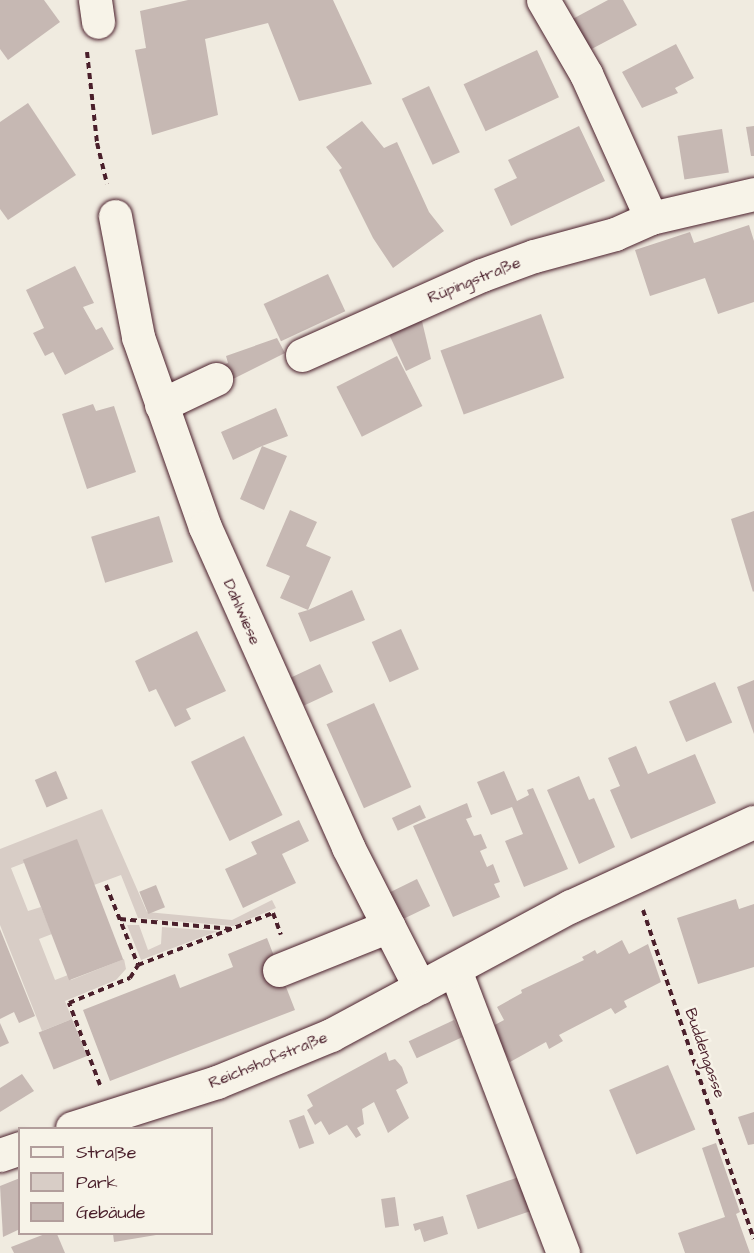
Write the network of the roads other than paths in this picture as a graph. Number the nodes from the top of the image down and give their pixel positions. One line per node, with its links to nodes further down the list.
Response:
1 (543, 0): 4 (street)
2 (754, 194): 4 (street, Rüpingstraße)
3 (115, 216): 7 (street, Dahlwiese)
4 (651, 218): 5 (street, Rüpingstraße)
5 (302, 355)
6 (216, 380): 7 (street)
7 (160, 405): 9 (street, Dahlwiese)
8 (754, 822): 11 (street, Reichshofstraße)
9 (389, 926): 10 (street); 12 (street, Dahlwiese)
10 (279, 970)
11 (455, 970): 12 (street, Reichshofstraße); 16 (street)
12 (420, 988): 13 (street, Reichshofstraße)
13 (75, 1127)
14 (18, 1149): 15 (street)
15 (0, 1155)
16 (563, 1253)

